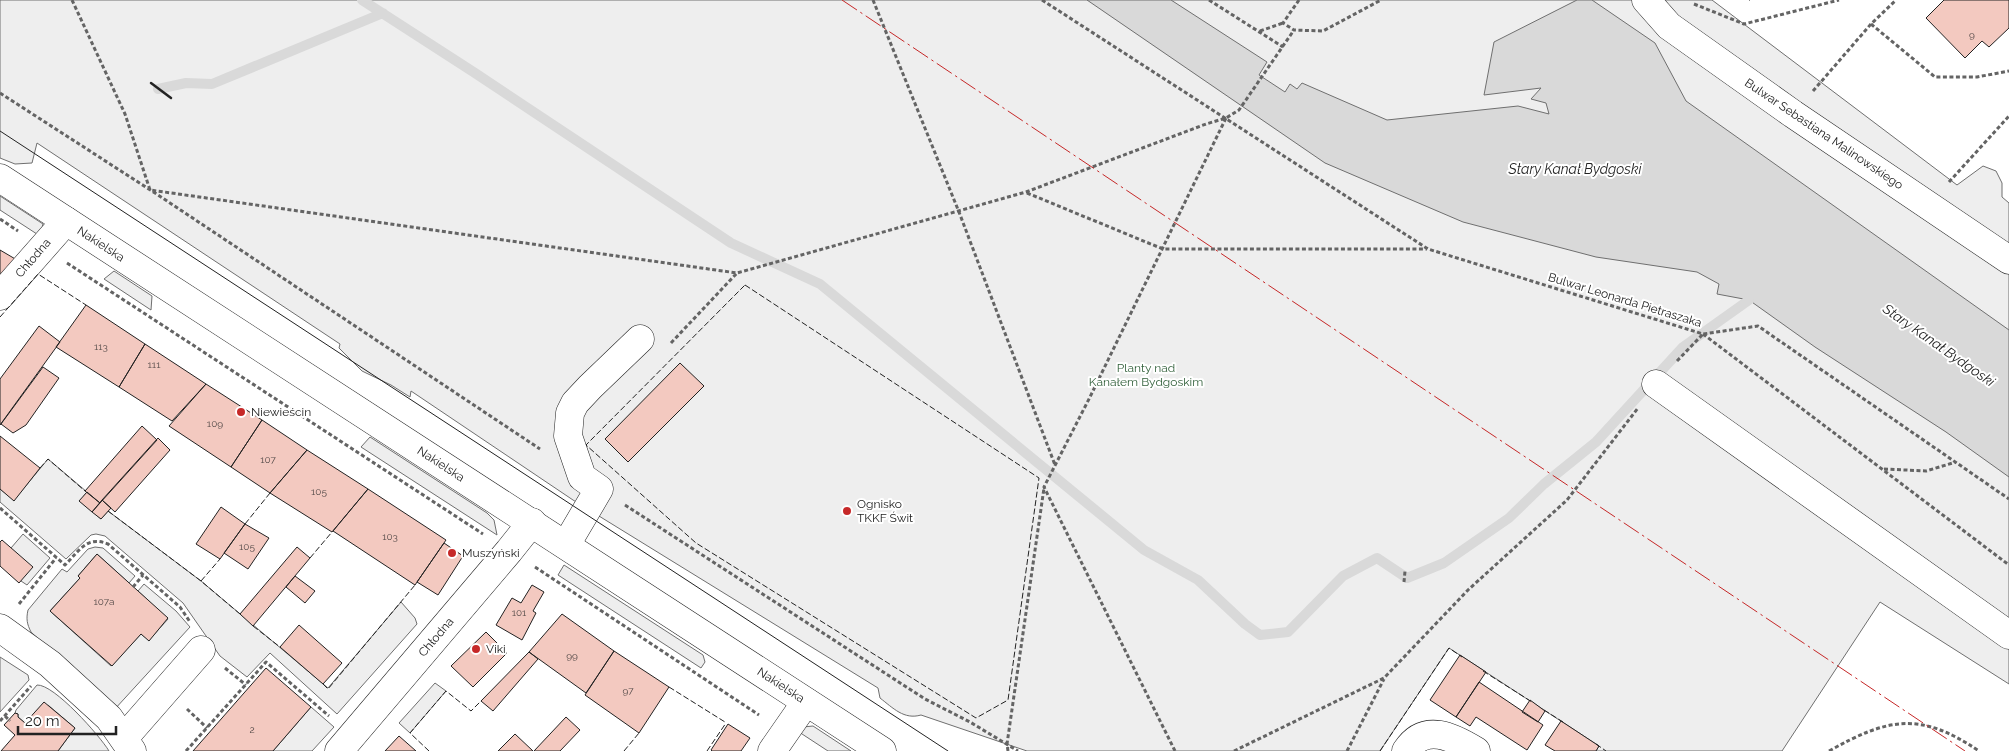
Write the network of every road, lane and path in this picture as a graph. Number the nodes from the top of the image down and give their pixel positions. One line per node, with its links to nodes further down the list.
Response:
1 (72, 0): 22 (path)
2 (873, 0): 25 (path)
3 (1042, 0): 20 (path, Bulwar Leonarda Pietraszaka)
4 (1209, 0): 14 (path)
5 (1298, 0): 11 (path)
6 (1381, 0): 13 (path)
7 (1646, 0): 18 (street, Bulwar Sebastiana Malinowskiego)
8 (1839, 0): 10 (path)
9 (1896, 0): 12 (path)
10 (1693, 3)
11 (1283, 23): 13 (path); 14 (path)
12 (1872, 24): 16 (path); 18 (path)
13 (1294, 30): 15 (path)
14 (1260, 31): 15 (path)
15 (1282, 47): 20 (path)
16 (2009, 71)
17 (0, 93): 22 (path)
18 (1792, 114): 24 (street, Bulwar Sebastiana Malinowskiego)
19 (2009, 116): 24 (path)
20 (1226, 118): 23 (path); 29 (path); 30 (path, Bulwar Leonarda Pietraszaka)
21 (0, 178): 27 (street, Nakielska)
22 (150, 190): 25 (path); 36 (path)
23 (1026, 192): 25 (path); 29 (path)
24 (1928, 204): 31 (street, Bulwar Sebastiana Malinowskiego)
25 (960, 212): 38 (path)
26 (0, 219): 28 (path)
27 (66, 221): 28 (street, Chłodna); 44 (street, Nakielska)
28 (42, 247): 32 (street, Chłodna); 46 (path)
29 (1163, 249): 30 (path); 38 (path)
30 (1428, 249): 33 (path, Bulwar Leonarda Pietraszaka)
31 (2009, 260)
32 (0, 296)
33 (1703, 334): 35 (path); 37 (path, Bulwar Leonarda Pietraszaka); 39 (path)
34 (640, 339): 41 (street)
35 (1656, 384): 54 (street); 58 (path)
36 (541, 450)
37 (1957, 462): 39 (path); 42 (path, Bulwar Leonarda Pietraszaka)
38 (1055, 466): 40 (path)
39 (1882, 469): 48 (path)
40 (1045, 486): 66 (path); 72 (path)
41 (599, 489): 45 (street); 66 (path)
42 (2009, 499)
43 (0, 508): 47 (path)
44 (532, 522): 45 (street, Nakielska); 46 (street, Chłodna)
45 (566, 545): 60 (street, Nakielska)
46 (510, 551): 64 (path); 65 (street, Chłodna)
47 (56, 558): 50 (path); 53 (path)
48 (2009, 565)
49 (1405, 571): 51 (path)
50 (143, 575): 52 (path); 55 (path)
51 (1404, 582)
52 (133, 587)
53 (0, 628): 56 (street)
54 (2009, 635)
55 (198, 640): 67 (street)
56 (50, 664): 61 (path); 67 (street)
57 (223, 667): 59 (path)
58 (1384, 678): 73 (path); 74 (path)
59 (246, 685): 65 (path); 68 (path)
60 (806, 702): 64 (street); 69 (street, Nakielska)
61 (5, 716): 62 (path); 63 (path)
62 (10, 720)
63 (0, 721)
64 (779, 742)
65 (346, 744)
66 (1007, 744): 70 (path); 71 (path)
67 (128, 745)
68 (186, 751)
69 (882, 751)
70 (1008, 751)
71 (1018, 751)
72 (1175, 751)
73 (1234, 751)
74 (1347, 751)
75 (1406, 751): 76 (street)
76 (1476, 751)
77 (1829, 751): 78 (path)
78 (1979, 751)

